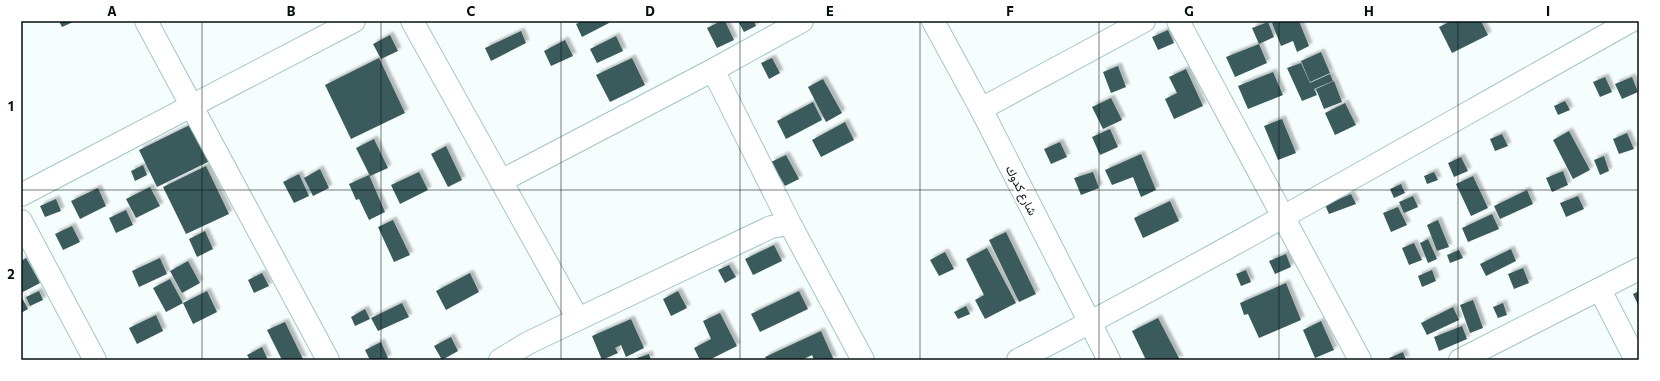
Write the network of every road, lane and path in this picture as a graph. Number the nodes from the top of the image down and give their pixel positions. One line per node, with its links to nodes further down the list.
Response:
1 (146, 21): 10 (street)
2 (354, 21): 10 (street)
3 (412, 21): 12 (street)
4 (802, 21): 9 (street)
5 (933, 21): 11 (street, شارع كدوك)
6 (1144, 21): 11 (street)
7 (1178, 21): 14 (street)
8 (1631, 21): 14 (street)
9 (713, 70): 12 (street); 16 (street)
10 (191, 106): 13 (street); 22 (street)
11 (981, 109): 20 (street, شارع كدوك)
12 (501, 181): 19 (street)
13 (21, 195)
14 (1282, 216): 20 (street); 27 (street)
15 (21, 221): 21 (street)
16 (790, 224): 19 (street); 24 (street)
17 (1639, 269): 18 (street)
18 (1600, 290): 28 (street); 29 (street)
19 (578, 319): 23 (street)
20 (1089, 323): 25 (street); 26 (street, شارع كدوك)
21 (95, 360)
22 (328, 360)
23 (500, 360)
24 (863, 360)
25 (1018, 360)
26 (1109, 360)
27 (1360, 360)
28 (1460, 360)
29 (1636, 360)

